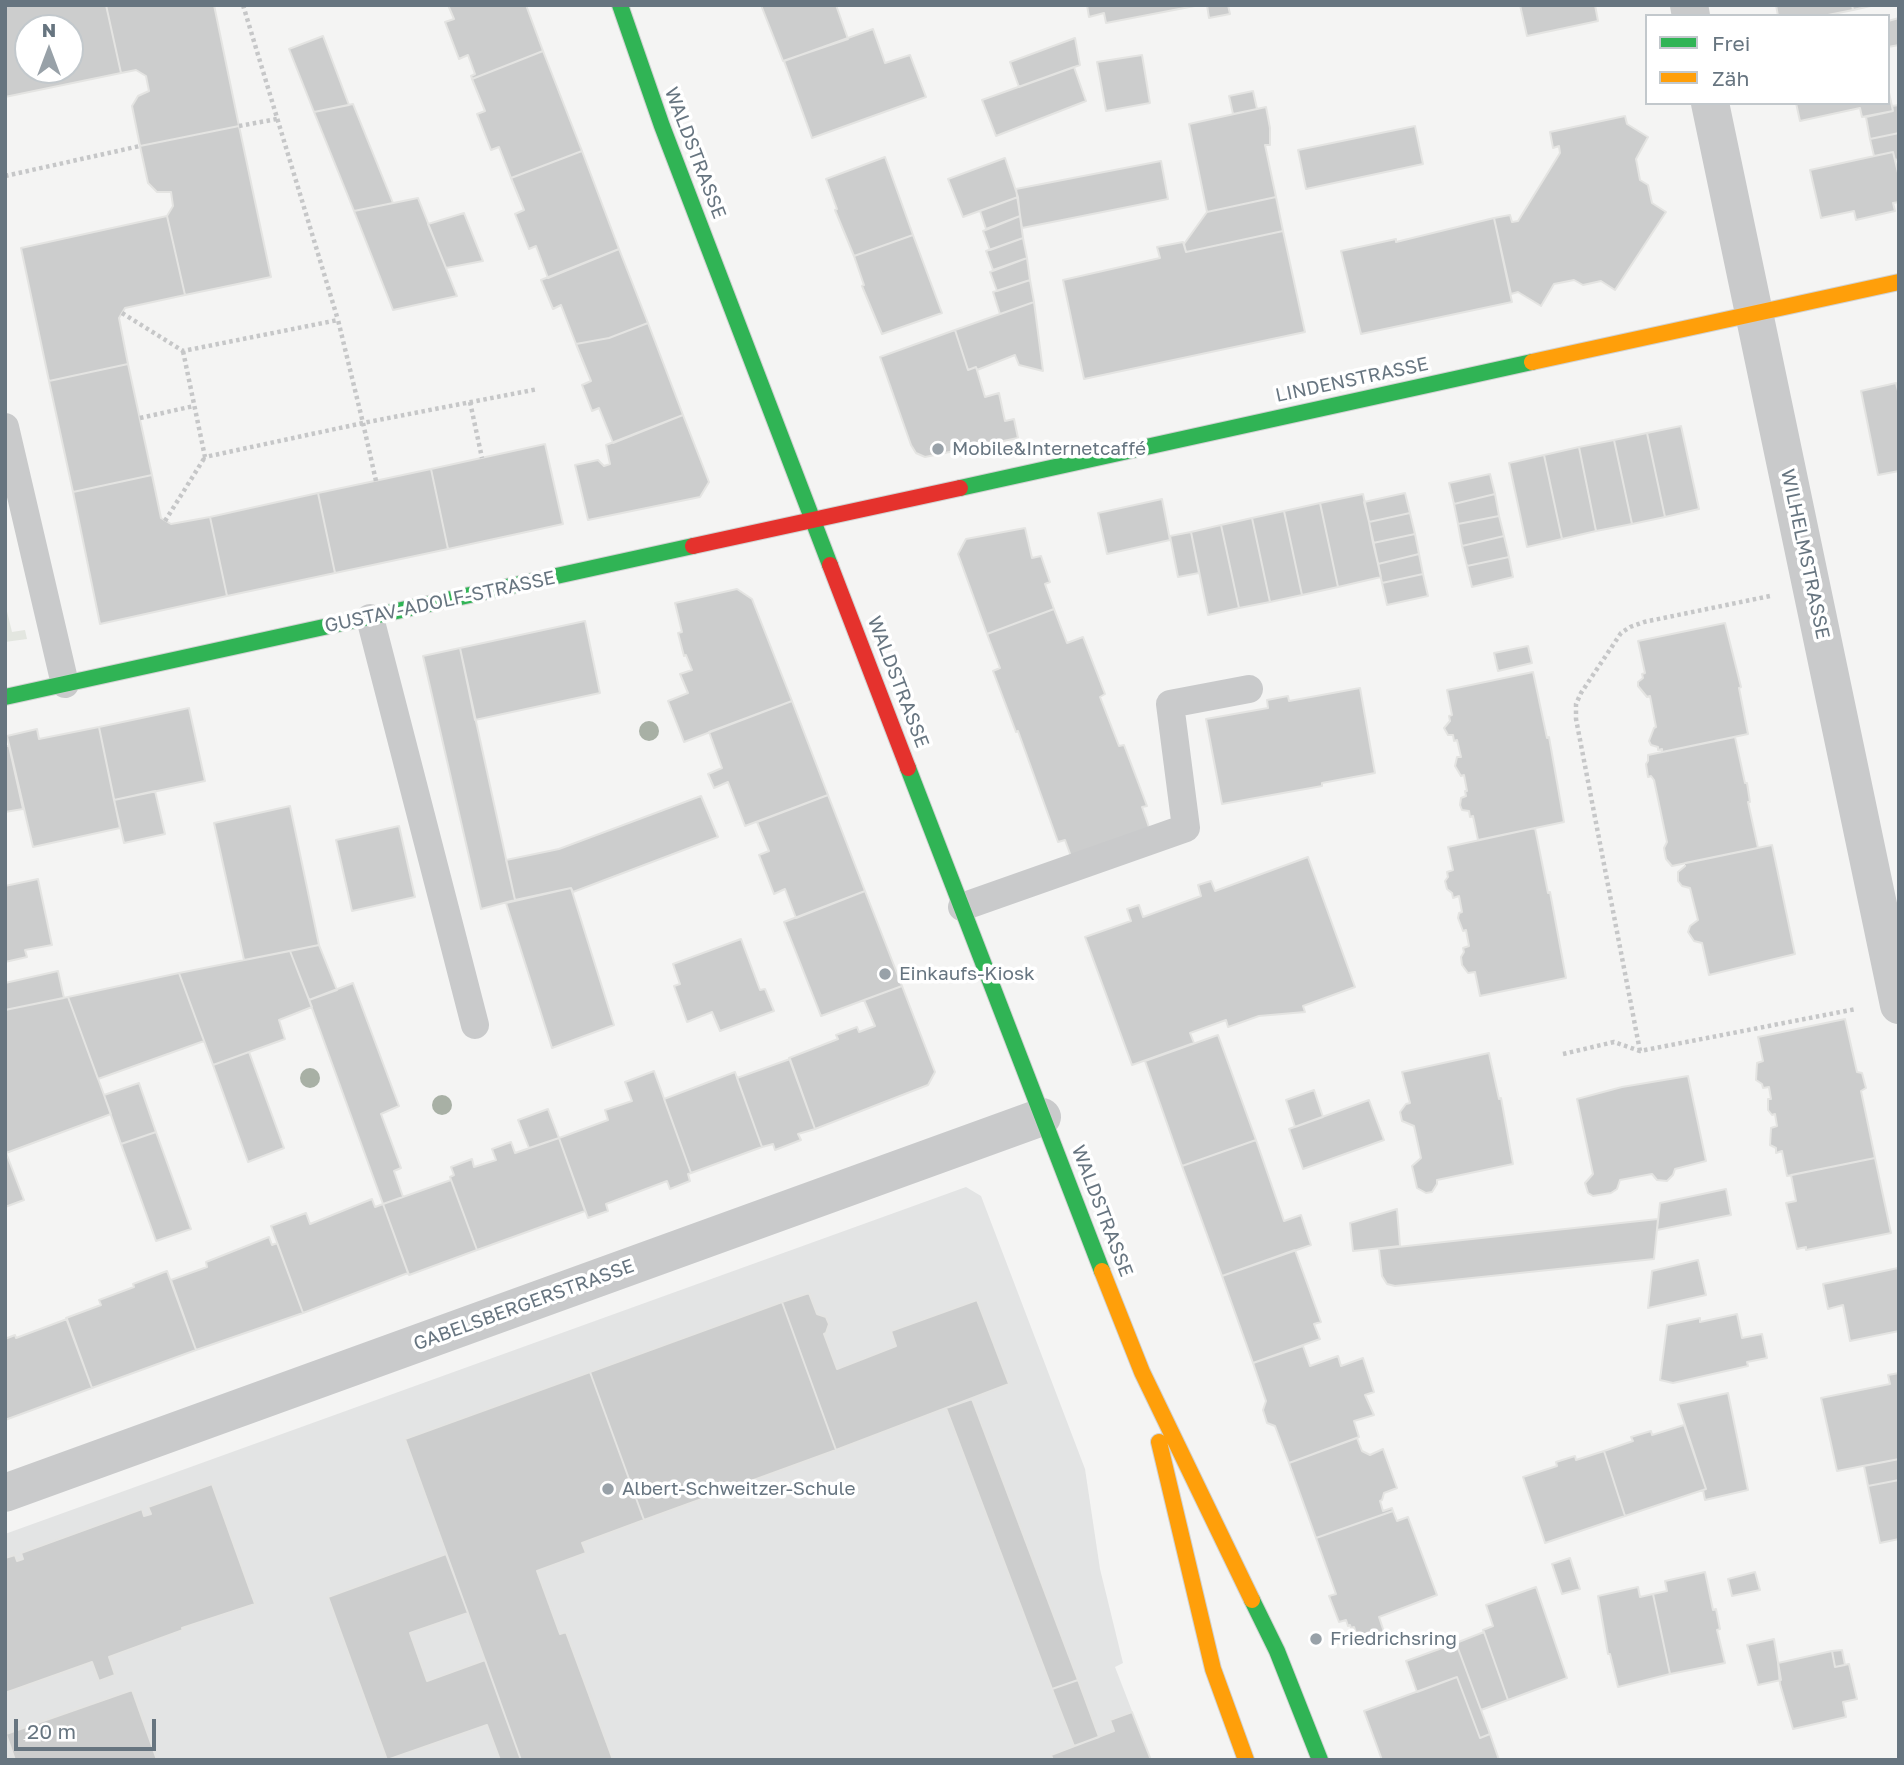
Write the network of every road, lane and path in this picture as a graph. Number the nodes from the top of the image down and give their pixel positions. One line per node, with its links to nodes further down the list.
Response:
1 (243, 5): 4 (path)
2 (620, 5): 22 (main road, WALDSTRASSE)
3 (1710, 105): 9 (street, WILHELMSTRASSE)
4 (277, 119): 5 (path); 11 (path)
5 (239, 126)
6 (140, 146): 7 (path)
7 (5, 176)
8 (1899, 282): 9 (main road, LINDENSTRASSE)
9 (1755, 312): 22 (main road, LINDENSTRASSE); 24 (street, WILHELMSTRASSE)
10 (122, 313): 12 (path)
11 (338, 320): 12 (path); 17 (path)
12 (183, 351): 15 (path)
13 (538, 389): 14 (path)
14 (470, 402): 17 (path); 20 (path)
15 (194, 406): 16 (path); 19 (path)
16 (140, 418)
17 (363, 423): 19 (path); 21 (path)
18 (5, 427): 26 (lane)
19 (205, 457): 23 (path)
20 (482, 458)
21 (376, 481)
22 (815, 520): 25 (main road, GUSTAV-ADOLF-STRASSE); 29 (main road, WALDSTRASSE)
23 (166, 521)
24 (1812, 588): 30 (street, WILHELMSTRASSE); 32 (path)
25 (370, 618): 26 (main road, GUSTAV-ADOLF-STRASSE); 31 (lane)
26 (65, 684): 28 (main road, GUSTAV-ADOLF-STRASSE)
27 (1249, 690): 29 (lane)
28 (5, 697)
29 (962, 907): 34 (main road, WALDSTRASSE)
30 (1898, 1003): 32 (path)
31 (475, 1025)
32 (1640, 1051): 33 (path)
33 (1563, 1054)
34 (1042, 1118): 35 (main road, WALDSTRASSE); 36 (street, GABELSBERGERSTRASSE)
35 (1142, 1372): 37 (main road, WALDSTRASSE); 38 (main road, WALDSTRASSE)
36 (5, 1493)
37 (1246, 1760)
38 (1320, 1760)

